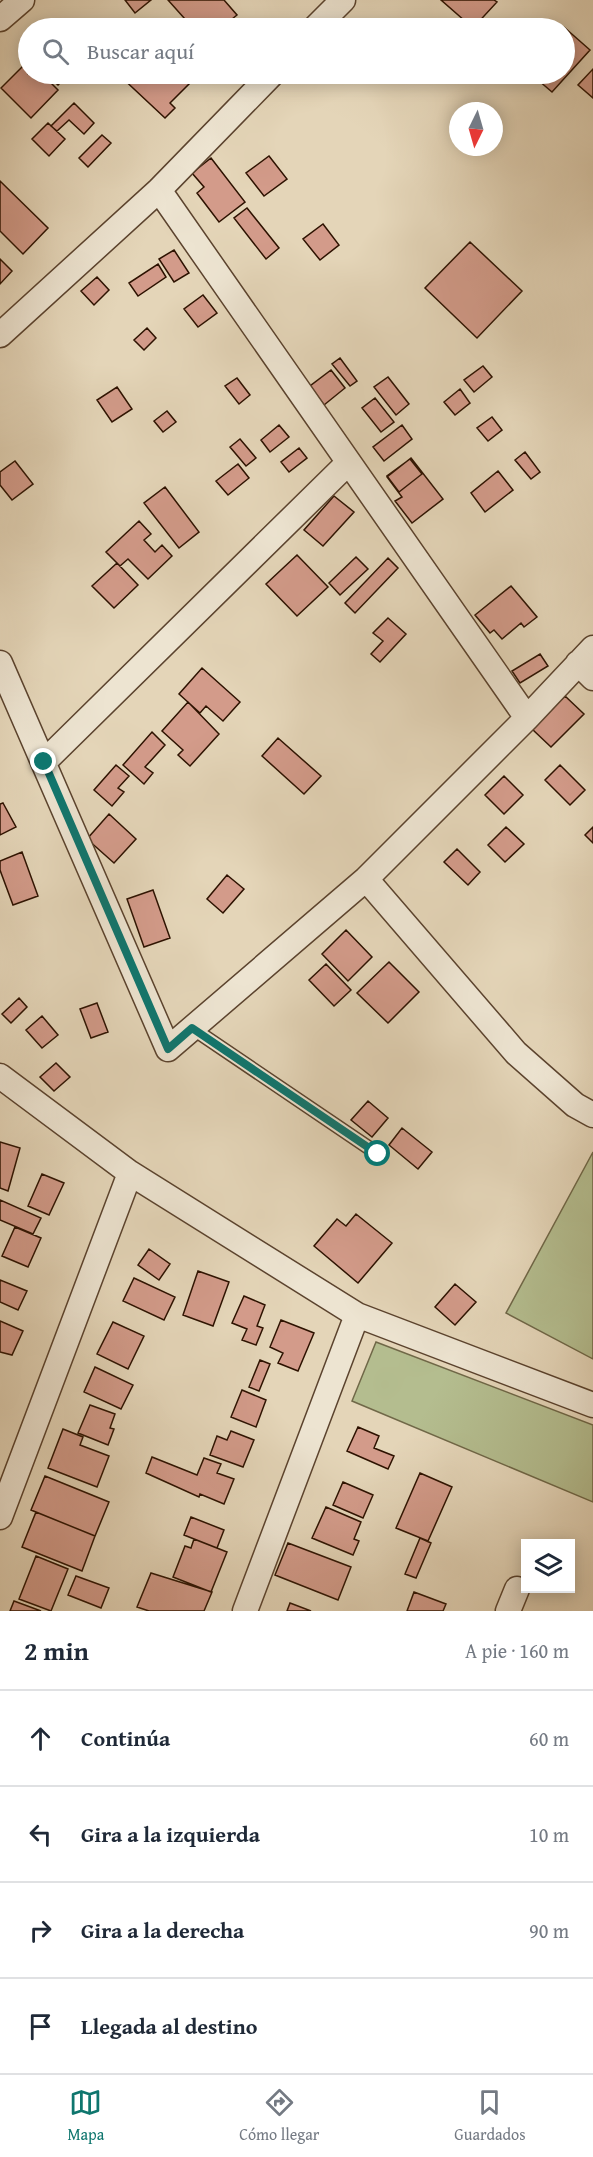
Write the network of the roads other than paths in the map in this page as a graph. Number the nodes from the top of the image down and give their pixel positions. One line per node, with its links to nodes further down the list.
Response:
1 (22, 0): 4 (street)
2 (343, 0): 3 (street)
3 (325, 18)
4 (0, 19)
5 (262, 84): 6 (street)
6 (159, 190): 7 (street); 8 (street)
7 (0, 335)
8 (348, 463): 11 (street); 12 (street)
9 (0, 663): 12 (street)
10 (588, 663): 11 (street)
11 (528, 718): 13 (street)
12 (44, 762): 14 (street)
13 (366, 879): 14 (street); 16 (street)
14 (192, 1028): 17 (lane)
15 (0, 1076): 18 (street)
16 (593, 1115)
17 (378, 1154)
18 (130, 1173): 19 (street); 21 (street)
19 (357, 1315): 20 (street); 23 (street)
20 (593, 1405)
21 (0, 1517)
22 (517, 1589): 24 (street)
23 (245, 1611)
24 (508, 1611)

